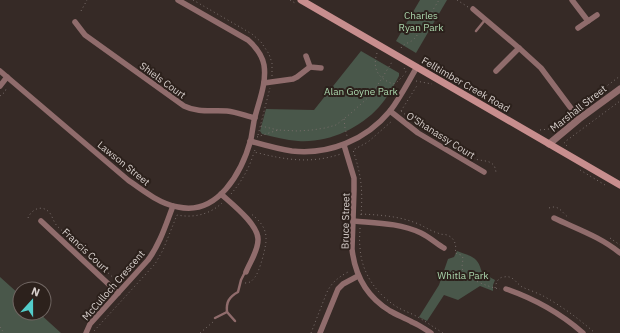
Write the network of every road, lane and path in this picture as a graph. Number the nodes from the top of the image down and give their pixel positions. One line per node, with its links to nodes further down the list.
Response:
1 (87, 0): 9 (path)
2 (178, 0): 31 (street, Lawson Street)
3 (193, 0): 29 (path)
4 (301, 0): 22 (main road, Felltimber Creek Road)
5 (438, 0): 16 (path)
6 (457, 0): 8 (path)
7 (572, 0): 12 (street)
8 (472, 9): 11 (street)
9 (82, 11)
10 (597, 15): 12 (street)
11 (485, 20): 15 (lane); 17 (street)
12 (588, 21): 14 (street)
13 (75, 22): 38 (street, Shiels Court)
14 (578, 28)
15 (476, 31)
16 (400, 48)
17 (519, 48): 25 (street); 40 (street)
18 (378, 51): 28 (path)
19 (306, 56): 21 (street)
20 (392, 62): 28 (path)
21 (310, 67): 23 (street); 29 (street)
22 (417, 67): 35 (street); 46 (main road, Felltimber Creek Road)
23 (321, 68)
24 (0, 71): 27 (street, Lawson Street)
25 (496, 71)
26 (405, 74): 28 (path)
27 (8, 77): 32 (street); 56 (street, Lawson Street)
28 (382, 79): 39 (path)
29 (271, 82): 31 (street); 41 (path)
30 (419, 82): 36 (path)
31 (264, 83): 38 (street, Lawson Street)
32 (0, 86)
33 (620, 89): 40 (street, Marshall Street)
34 (620, 101): 50 (path)
35 (390, 111): 37 (street, O'Shanassy Court); 45 (street)
36 (401, 111): 37 (path); 52 (path)
37 (397, 117): 51 (street, O'Shanassy Court); 61 (path)
38 (255, 118): 44 (street, Lawson Street)
39 (344, 119): 42 (path); 45 (path)
40 (579, 119): 46 (street, Marshall Street)
41 (260, 126): 42 (path); 43 (path)
42 (278, 130): 43 (path)
43 (258, 140): 44 (street); 47 (street); 48 (path)
44 (250, 141): 54 (street, Lawson Street)
45 (350, 142): 47 (street)
46 (549, 144): 50 (main road, Felltimber Creek Road)
47 (344, 145): 49 (street, Bruce Street)
48 (254, 152): 49 (path); 55 (path)
49 (346, 152): 60 (street, Bruce Street)
50 (567, 155): 53 (main road, Felltimber Creek Road)
51 (484, 172)
52 (496, 174)
53 (620, 185)
54 (221, 194): 55 (street); 56 (street, Lawson Street)
55 (226, 199): 65 (street); 70 (path)
56 (173, 206): 67 (street, McCulloch Crescent)
57 (28, 218): 67 (path)
58 (554, 218): 64 (street)
59 (41, 220): 69 (street, Francis Court)
60 (354, 221): 61 (street); 66 (street, Bruce Street)
61 (360, 221): 62 (street); 81 (path)
62 (444, 248)
63 (455, 253): 68 (path)
64 (620, 253)
65 (246, 272): 71 (lane)
66 (358, 276): 79 (street); 80 (street, Bruce Street)
67 (123, 288): 69 (street, McCulloch Crescent); 70 (path)
68 (506, 289): 82 (street)
69 (118, 293): 76 (street, McCulloch Crescent)
70 (128, 294): 77 (path)
71 (227, 312): 72 (lane); 73 (lane)
72 (215, 318): 78 (path)
73 (235, 321)
74 (0, 326): 75 (path)
75 (4, 333)
76 (86, 333)
77 (92, 333)
78 (200, 333)
79 (320, 333)
80 (431, 333)
81 (443, 333)
82 (583, 333)

